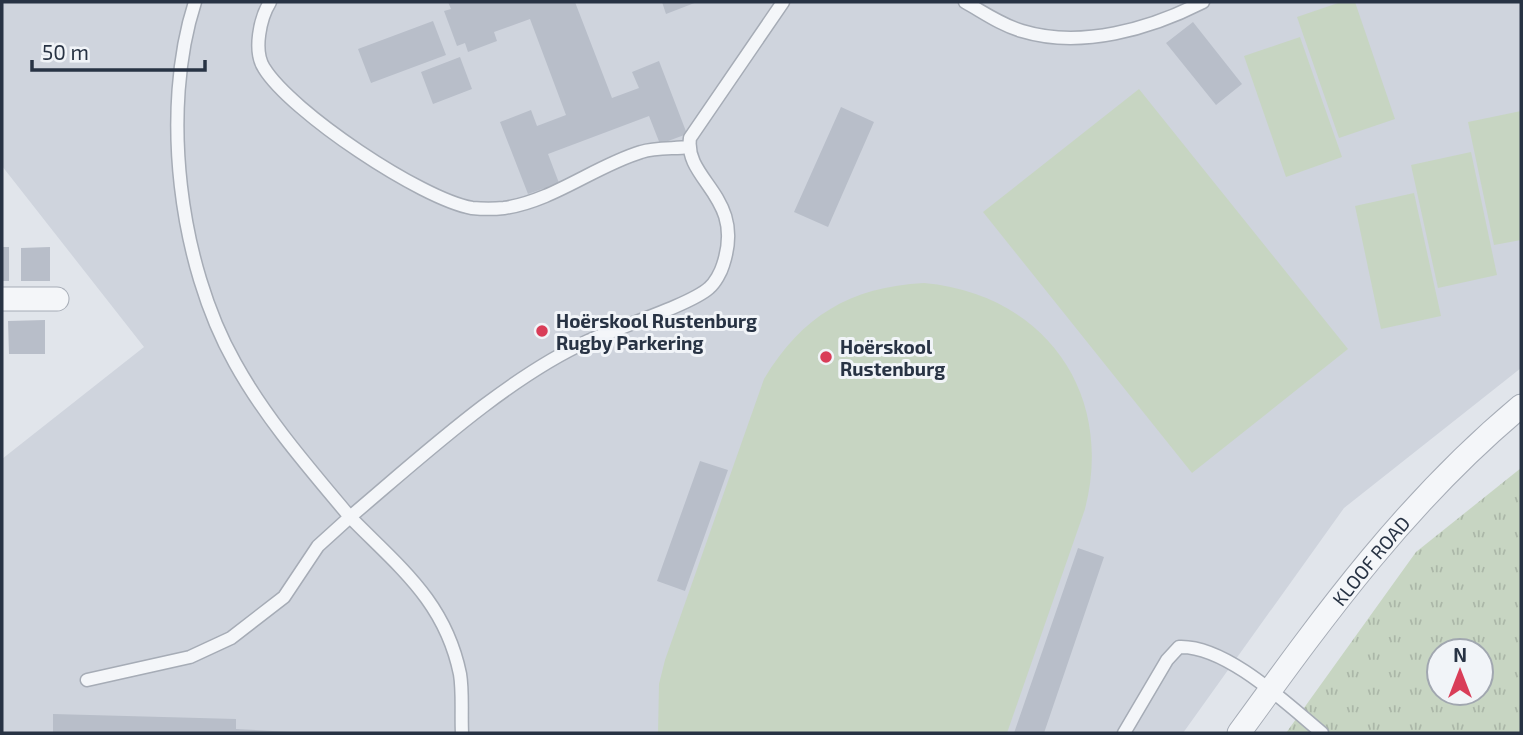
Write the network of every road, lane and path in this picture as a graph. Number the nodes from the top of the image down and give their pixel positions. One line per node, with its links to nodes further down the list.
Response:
1 (195, 2): 10 (lane)
2 (270, 2): 6 (lane)
3 (783, 2): 6 (lane)
4 (965, 2): 5 (lane)
5 (1203, 2)
6 (689, 147): 10 (lane)
7 (2, 299): 8 (street)
8 (57, 299)
9 (1521, 406): 12 (street, KLOOF ROAD)
10 (350, 517): 11 (lane); 13 (lane)
11 (87, 680)
12 (1270, 690): 14 (lane); 15 (street, KLOOF ROAD); 16 (lane)
13 (461, 733)
14 (1124, 733)
15 (1239, 733)
16 (1322, 733)

